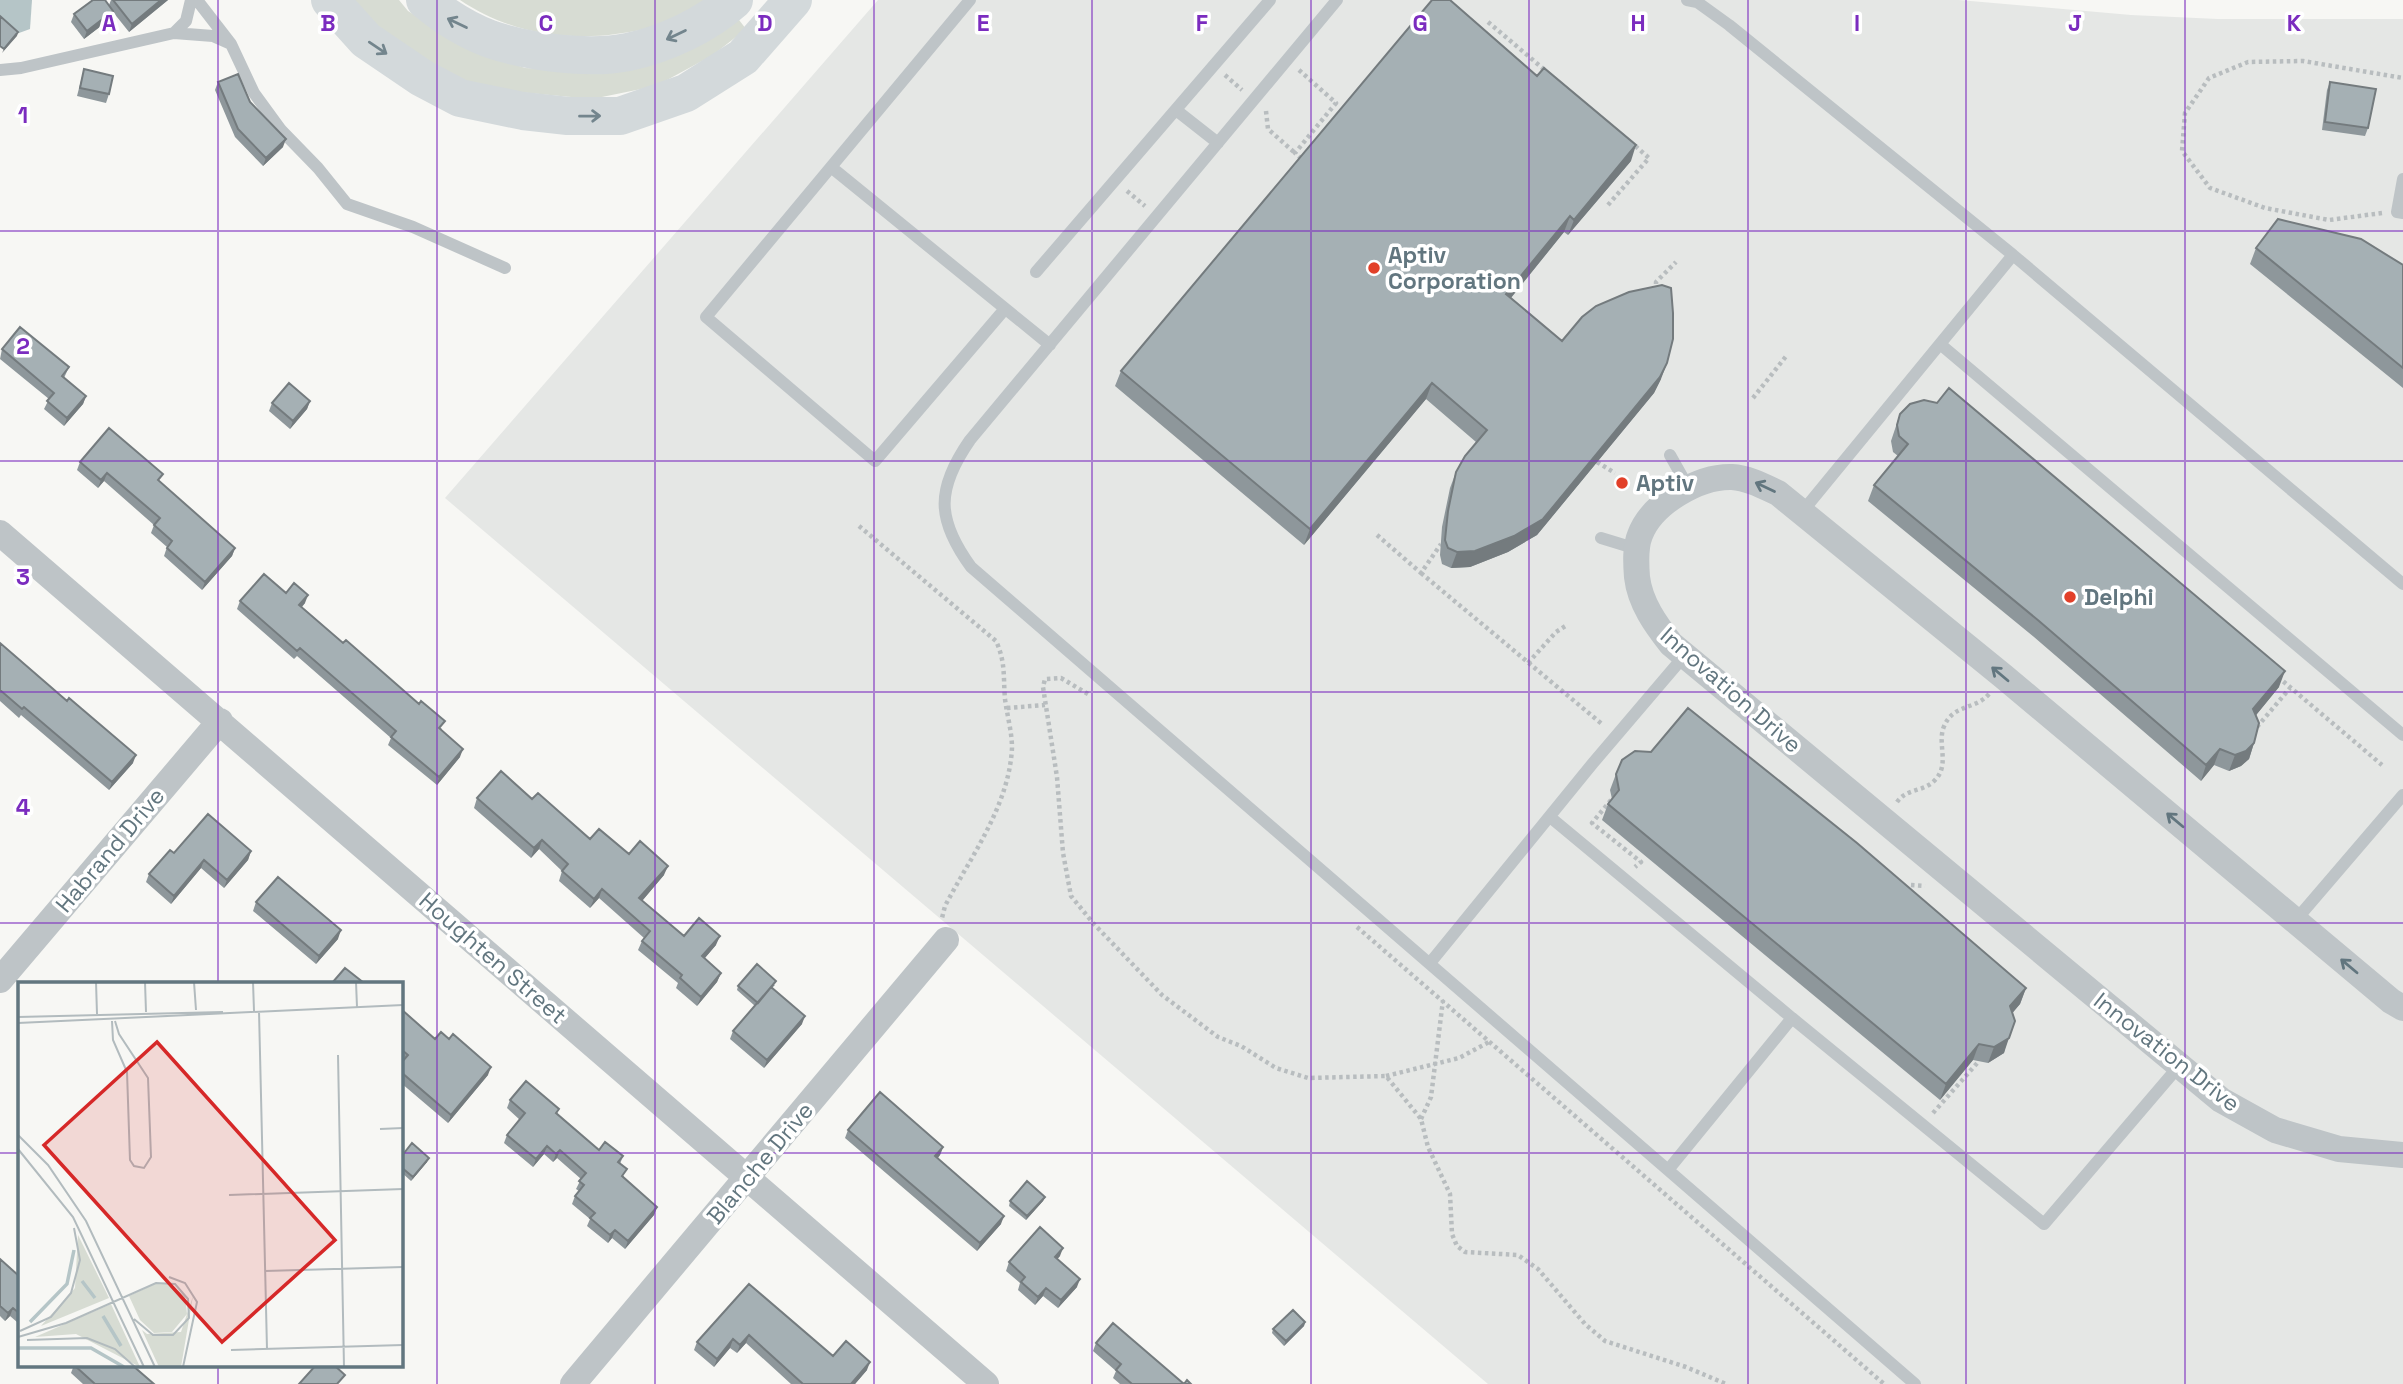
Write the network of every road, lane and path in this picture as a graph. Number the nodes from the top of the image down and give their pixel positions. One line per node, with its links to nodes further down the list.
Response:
1 (191, 0): 12 (lane)
2 (197, 0): 13 (lane)
3 (330, 0): 6 (highway, one-way to 6)
4 (425, 0): 5 (highway, one-way to 4)
5 (734, 0)
6 (793, 0)
7 (970, 0): 26 (lane)
8 (1270, 0): 20 (lane)
9 (1337, 0): 23 (lane)
10 (1687, 0): 30 (lane)
11 (1488, 22): 14 (path)
12 (174, 33): 13 (lane); 16 (lane)
13 (231, 44): 32 (lane)
14 (1528, 56): 15 (path); 18 (path)
15 (1520, 66)
16 (0, 70)
17 (1299, 70): 24 (path)
18 (1548, 73)
19 (2403, 78): 29 (path)
20 (1176, 110): 23 (lane); 33 (lane)
21 (1266, 110): 24 (path)
22 (1629, 141): 28 (path)
23 (1218, 143): 37 (lane)
24 (1295, 153): 25 (path)
25 (1304, 161)
26 (831, 167): 35 (lane); 35 (lane)
27 (2403, 179): 29 (lane)
28 (1608, 205)
29 (2400, 212)
30 (2013, 255): 36 (lane); 52 (lane)
31 (1676, 262): 34 (path)
32 (505, 268)
33 (1036, 272)
34 (1656, 301)
35 (1004, 310): 37 (lane)
36 (1940, 344): 44 (lane); 65 (lane)
37 (1050, 345): 75 (lane)
38 (1787, 355): 39 (path)
39 (1753, 398)
40 (1670, 454): 43 (lane)
41 (1597, 462): 42 (path)
42 (1615, 473)
43 (1688, 487): 44 (street, Innovation Drive, one-way to 43); 50 (street, Innovation Drive)
44 (1802, 512): 73 (street, Innovation Drive, one-way to 44)
45 (859, 526): 61 (path)
46 (0, 533): 62 (street, Houghten Street)
47 (1377, 535): 51 (path)
48 (1601, 538): 50 (lane)
49 (1441, 544): 51 (path)
50 (1637, 550): 54 (street, Innovation Drive)
51 (1421, 573): 55 (path)
52 (2403, 584)
53 (1567, 625): 55 (path)
54 (1685, 655): 70 (lane); 85 (street, Innovation Drive)
55 (1528, 663): 63 (path)
56 (2269, 670): 58 (path)
57 (1996, 685): 69 (path)
58 (2290, 688): 64 (path); 66 (path)
59 (1096, 700): 60 (path)
60 (1045, 705): 61 (path); 86 (path)
61 (1006, 708): 74 (path)
62 (220, 721): 76 (street, Habrand Drive); 91 (street, Houghten Street)
63 (1605, 726)
64 (2252, 734)
65 (2403, 735)
66 (2382, 765)
67 (2403, 795): 73 (lane)
68 (1612, 799): 71 (path)
69 (1894, 808)
70 (1550, 817): 75 (lane); 80 (lane)
71 (1645, 876)
72 (1350, 921): 78 (path)
73 (2295, 921): 79 (street, Innovation Drive, one-way to 73)
74 (946, 940): 91 (street, Blanche Drive)
75 (1430, 963): 81 (lane)
76 (0, 980)
77 (1447, 992): 78 (path)
78 (1442, 1002): 82 (path); 84 (path)
79 (2403, 1008)
80 (1793, 1018): 85 (lane); 90 (lane)
81 (1509, 1033): 82 (path); 90 (lane)
82 (1488, 1043): 84 (path); 95 (path)
83 (1979, 1061): 87 (path)
84 (1436, 1064): 86 (path); 88 (path)
85 (2179, 1066): 89 (street, Innovation Drive)
86 (1386, 1076): 88 (path)
87 (1933, 1112)
88 (1421, 1119): 94 (path)
89 (2403, 1155)
90 (1668, 1170): 96 (lane)
91 (747, 1178): 92 (street, Blanche Drive); 93 (street, Houghten Street)
92 (573, 1384)
93 (986, 1384)
94 (1726, 1384)
95 (1884, 1384)
96 (1915, 1384)

